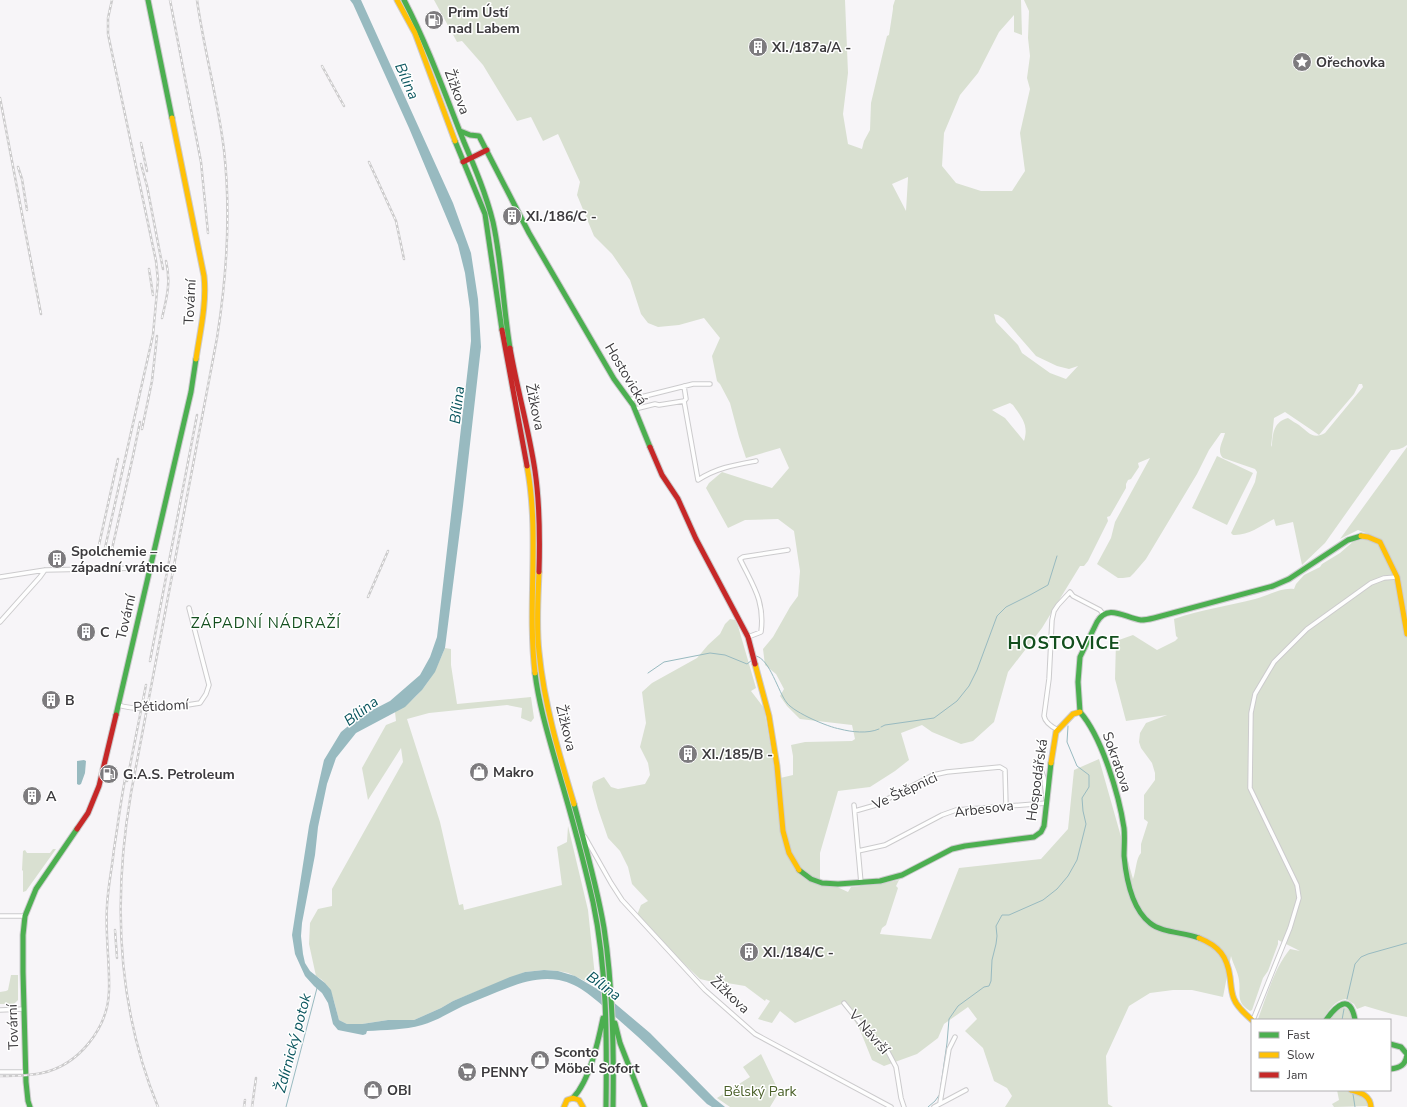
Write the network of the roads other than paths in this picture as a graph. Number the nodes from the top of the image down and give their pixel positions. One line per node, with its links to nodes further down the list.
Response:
1 (148, 0): 15 (street, Tovární)
2 (397, 0): 7 (street, Žižkova)
3 (404, 0): 4 (street, Žižkova)
4 (460, 131): 5 (street, Hostovická); 6 (street, Žižkova)
5 (487, 150): 6 (street); 10 (street, Hostovická)
6 (471, 158): 7 (street); 32 (street, Žižkova)
7 (463, 162): 38 (street, Žižkova)
8 (710, 384): 9 (street)
9 (684, 386): 10 (street); 11 (street)
10 (629, 400): 12 (street, Hostovická)
11 (684, 401): 12 (street); 13 (street)
12 (635, 409): 23 (street, Hostovická)
13 (756, 461)
14 (788, 550): 23 (street)
15 (149, 569): 16 (street); 24 (street, Tovární)
16 (45, 570): 18 (street); 21 (street)
17 (1397, 577): 20 (street); 22 (street); 43 (street)
18 (0, 578)
19 (189, 608): 24 (street, Pětidomí)
20 (1103, 614): 25 (street); 26 (street)
21 (0, 622)
22 (1407, 634)
23 (748, 636): 34 (street, Hospodářská)
24 (118, 706): 36 (street, Tovární)
25 (1080, 712): 26 (street, Hospodářská); 42 (street, Sokratova)
26 (1058, 730): 28 (street, Hospodářská)
27 (1039, 763): 28 (street)
28 (1047, 802): 30 (street, Arbesova); 34 (street, Hospodářská)
29 (854, 805): 31 (street)
30 (1006, 806): 31 (street, Ve Štěpnici); 33 (street, Arbesova)
31 (855, 811): 33 (street)
32 (582, 832): 41 (street, Žižkova); 61 (street, Žižkova)
33 (858, 851): 34 (street)
34 (861, 883)
35 (0, 916): 36 (street)
36 (25, 916): 40 (street, Tovární)
37 (844, 1003): 62 (street, V Návrší)
38 (605, 1009): 53 (street); 58 (street)
39 (0, 1010): 40 (street)
40 (24, 1010): 50 (street, Tovární)
41 (612, 1016): 59 (street); 60 (street)
42 (1251, 1019)
43 (1252, 1019)
44 (1327, 1019): 45 (street)
45 (1355, 1019)
46 (955, 1038): 54 (street)
47 (1391, 1044): 48 (street)
48 (1391, 1069)
49 (0, 1072): 50 (street)
50 (26, 1072): 55 (street, Tovární)
51 (966, 1090): 54 (street)
52 (1354, 1091): 64 (street)
53 (573, 1098): 56 (street); 57 (street)
54 (940, 1103): 63 (street)
55 (30, 1107)
56 (564, 1107)
57 (584, 1107)
58 (606, 1107)
59 (613, 1107)
60 (645, 1107)
61 (892, 1107)
62 (904, 1107)
63 (934, 1107)
64 (1371, 1107)

